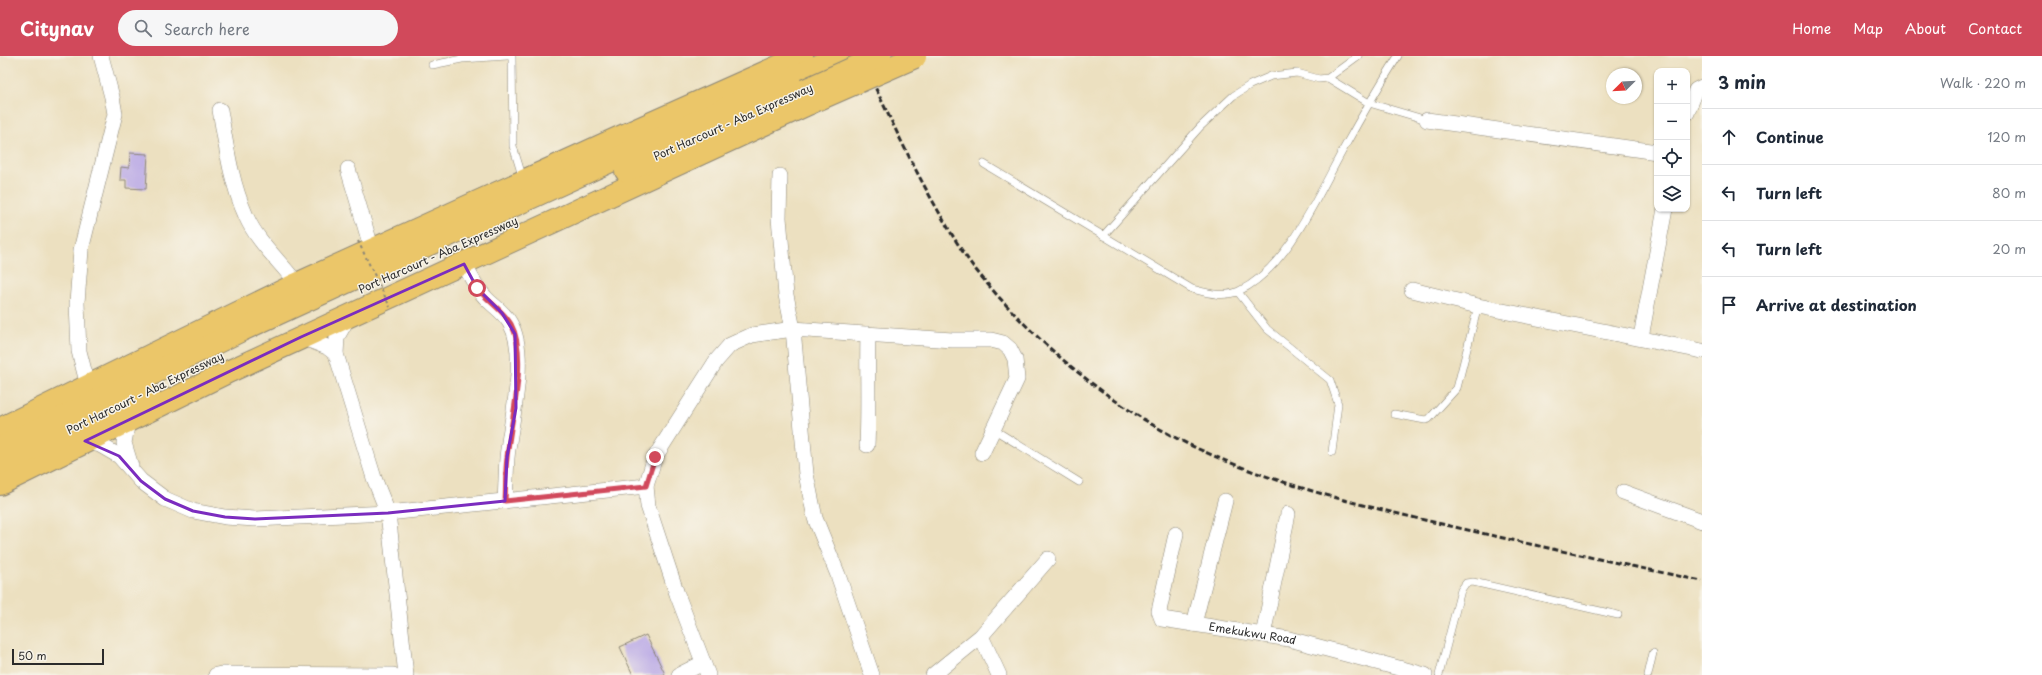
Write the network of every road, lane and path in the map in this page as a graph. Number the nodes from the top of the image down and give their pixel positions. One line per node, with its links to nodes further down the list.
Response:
1 (101, 56): 38 (street)
2 (507, 56): 9 (lane)
3 (512, 56): 21 (lane)
4 (840, 56): 10 (main road, Port Harcourt - Aba Expressway)
5 (880, 56): 10 (main road, Port Harcourt - Aba Expressway, bridge)
6 (1358, 56): 11 (lane)
7 (1398, 56): 13 (lane)
8 (916, 57): 10 (main road, bridge)
9 (432, 65)
10 (801, 77): 21 (main road); 25 (main road); 45 (main road, Port Harcourt - Aba Expressway); 48 (main road, Port Harcourt - Aba Expressway)
11 (1328, 78): 13 (lane); 23 (lane)
12 (1702, 87): 14 (street)
13 (1369, 103): 16 (lane); 28 (lane)
14 (1690, 105)
15 (220, 110): 26 (street)
16 (1427, 120): 17 (street)
17 (1654, 152)
18 (984, 164): 23 (lane)
19 (348, 169): 24 (street)
20 (780, 176): 32 (street)
21 (523, 181): 24 (main road)
22 (1664, 212): 35 (street)
23 (1103, 236): 28 (lane)
24 (365, 246): 26 (main road); 30 (path, bridge)
25 (464, 264): 31 (main road); 54 (street)
26 (297, 284): 38 (main road)
27 (1412, 290): 29 (street)
28 (1238, 292): 46 (lane)
29 (1478, 306): 35 (street); 39 (lane)
30 (390, 307)
31 (349, 315): 34 (main road); 37 (street)
32 (793, 329): 33 (street); 52 (street); 72 (street)
33 (868, 334): 42 (street); 44 (street)
34 (301, 337): 37 (street); 40 (main road)
35 (1641, 337): 36 (street)
36 (1702, 351)
37 (336, 354): 56 (street)
38 (88, 386): 41 (main road)
39 (1394, 414)
40 (128, 420): 43 (main road); 49 (street)
41 (0, 429)
42 (993, 429): 47 (street); 50 (lane)
43 (85, 442): 49 (street); 51 (main road)
44 (866, 445)
45 (0, 448)
46 (1332, 452)
47 (982, 453)
48 (0, 464)
49 (133, 472): 56 (street)
50 (1079, 482)
51 (0, 484)
52 (646, 486): 54 (street); 66 (street)
53 (1623, 492): 58 (street)
54 (505, 501): 56 (street)
55 (1225, 501): 62 (street)
56 (388, 513): 70 (street)
57 (1288, 514): 63 (street)
58 (1702, 521)
59 (1176, 534): 62 (street, Emekukwu Road)
60 (1048, 559): 64 (street)
61 (1618, 615): 76 (lane)
62 (1194, 624): 63 (street, Emekukwu Road)
63 (1263, 635): 75 (street, Emekukwu Road)
64 (981, 636): 73 (street); 74 (street)
65 (1653, 653): 77 (lane)
66 (706, 669): 71 (street)
67 (238, 674): 68 (street); 69 (street)
68 (216, 675)
69 (393, 675)
70 (406, 675)
71 (679, 675)
72 (872, 675)
73 (933, 675)
74 (999, 675)
75 (1425, 675)
76 (1439, 675)
77 (1648, 675)

